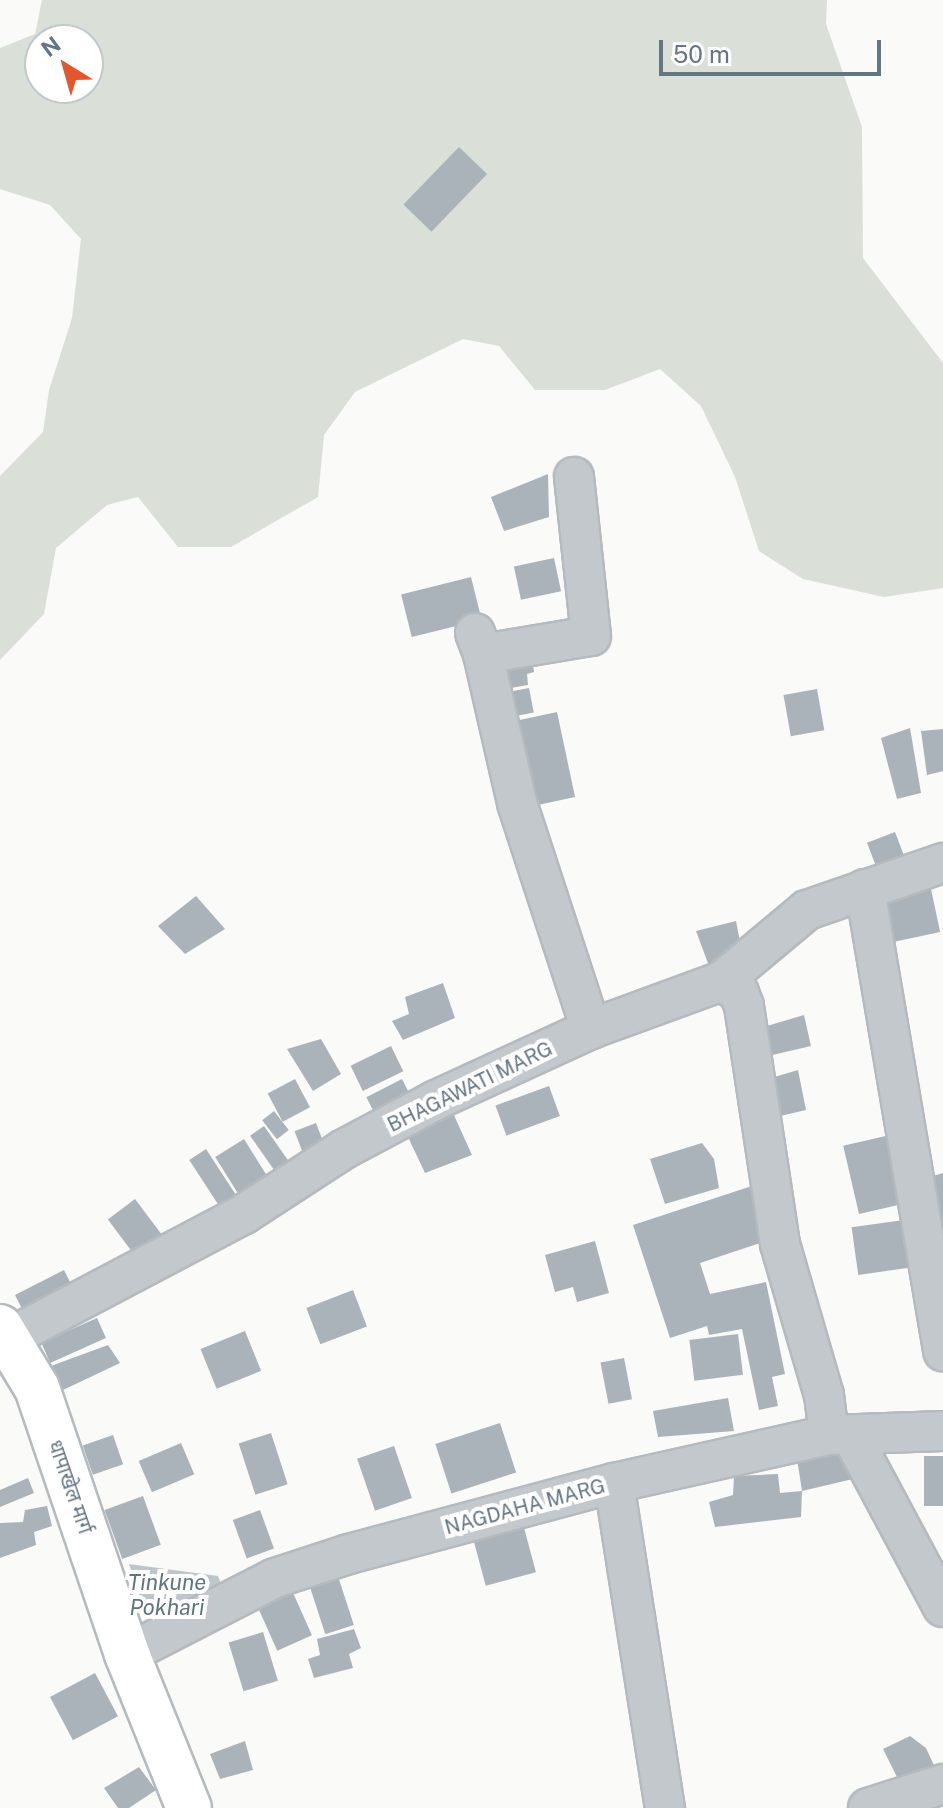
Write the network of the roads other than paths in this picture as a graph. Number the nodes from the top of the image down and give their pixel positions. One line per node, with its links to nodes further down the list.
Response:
1 (574, 477): 5 (street)
2 (943, 863): 3 (street, BHAGAWATI MARG)
3 (865, 889): 4 (street, BHAGAWATI MARG); 7 (street)
4 (722, 981): 5 (street, BHAGAWATI MARG); 9 (street)
5 (591, 1029): 6 (street, BHAGAWATI MARG)
6 (4, 1333): 12 (main road, धापाखेल मार्ग)
7 (943, 1351)
8 (943, 1431): 9 (street, NAGDAHA MARG)
9 (840, 1435): 10 (street, NAGDAHA MARG); 11 (street)
10 (614, 1483): 12 (street, NAGDAHA MARG); 15 (street)
11 (943, 1607)
12 (127, 1654): 14 (main road, धापाखेल मार्ग)
13 (943, 1784): 16 (street)
14 (189, 1808)
15 (665, 1808)
16 (868, 1808)

